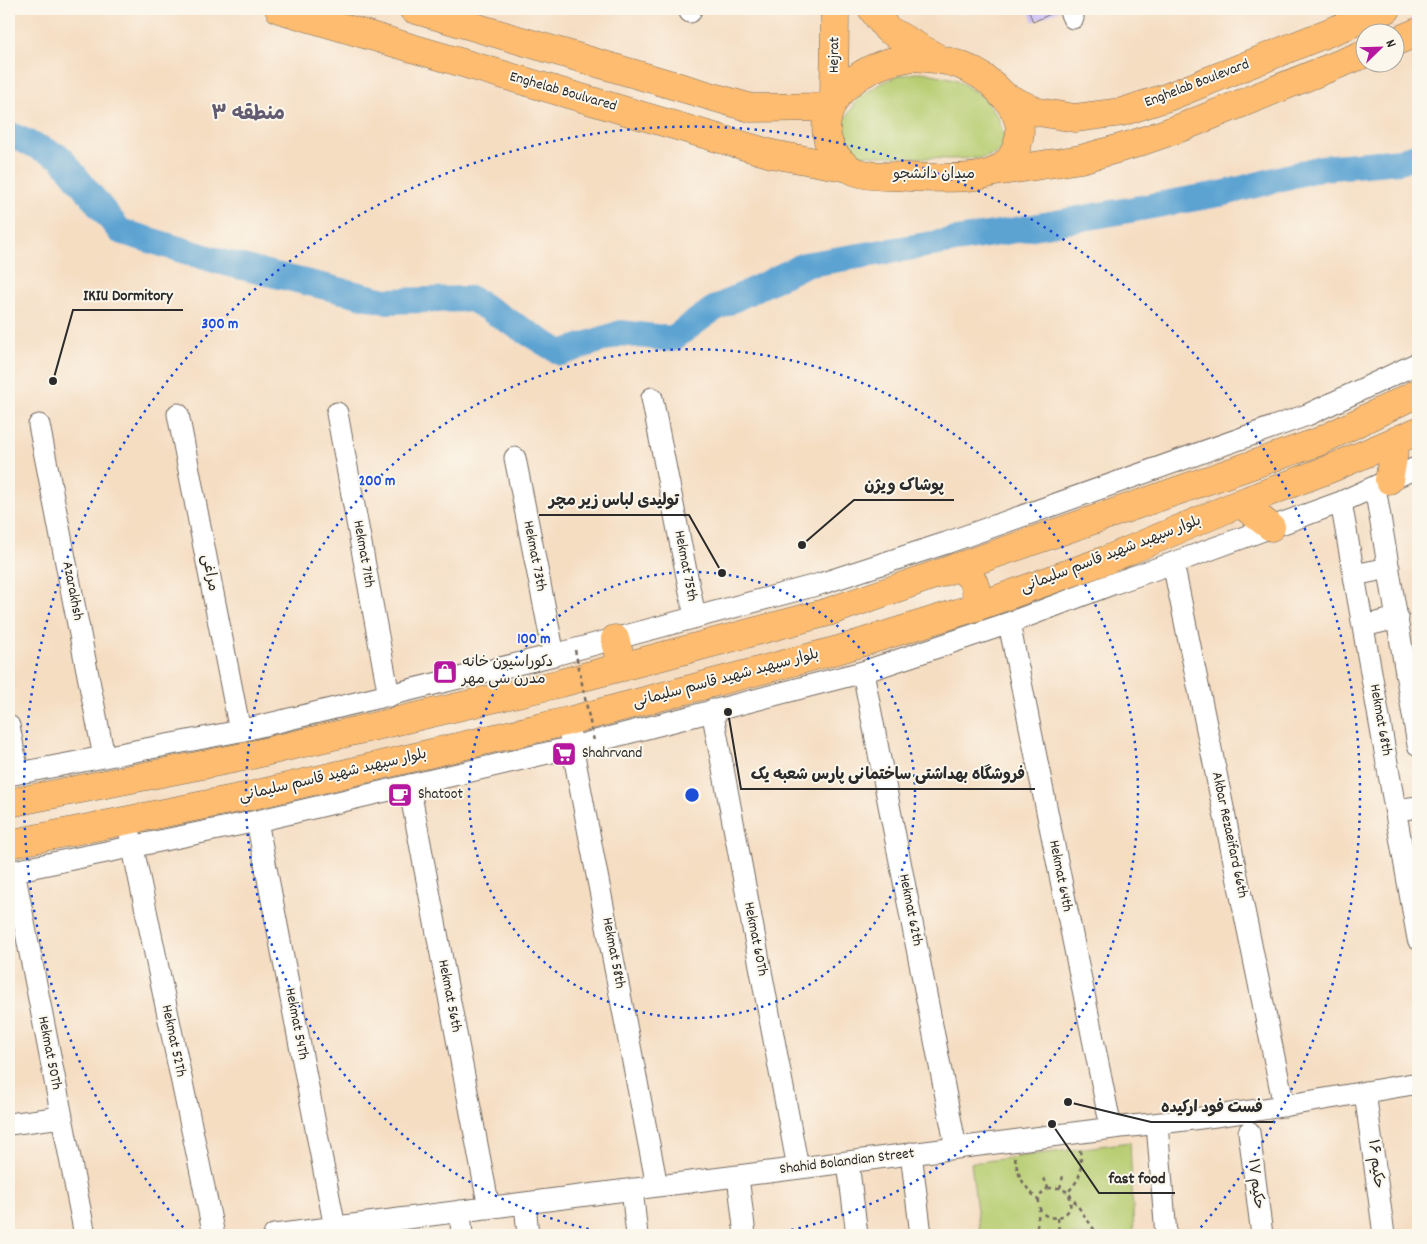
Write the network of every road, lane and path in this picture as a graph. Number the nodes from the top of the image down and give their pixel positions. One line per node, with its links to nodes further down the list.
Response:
1 (280, 9): 12 (main road, Enghelab Boulvared)
2 (413, 9): 11 (main road)
3 (833, 9): 11 (main road, Hejrat)
4 (872, 9): 8 (main road)
5 (1381, 10): 10 (main road, Enghelab Boulevard)
6 (1418, 32): 7 (main road)
7 (1404, 38)
8 (937, 58): 10 (main road, میدان دانشجو); 11 (main road, میدان دانشجو)
9 (1354, 58): 13 (main road)
10 (1002, 95): 13 (main road, میدان دانشجو)
11 (832, 104): 12 (main road)
12 (849, 168): 13 (main road, میدان دانشجو)
13 (995, 172)
14 (1418, 363): 34 (street)
15 (1418, 393): 27 (main road)
16 (652, 398): 34 (street, Hekmat 75th)
17 (337, 413): 43 (street, Hekmat 71th)
18 (178, 414): 47 (street, مراغی)
19 (39, 425): 51 (street, Azarakhsh)
20 (1407, 436): 23 (main road); 25 (main road, بلوار سپهبد شهید قاسم سلیمانی)
21 (514, 458): 40 (street, Hekmat 73th)
22 (1418, 467): 23 (street)
23 (1382, 483): 24 (street); 30 (street)
24 (1341, 502): 26 (street); 31 (street, Hekmat 68th)
25 (1241, 504): 26 (main road); 32 (main road, بلوار سپهبد شهید قاسم سلیمانی)
26 (1271, 527): 28 (street)
27 (996, 554): 29 (main road); 32 (main road)
28 (1173, 563): 36 (street); 66 (street, Akbar Rezaeifard 66th)
29 (956, 568): 33 (main road); 41 (main road)
30 (1389, 568): 31 (street); 35 (street)
31 (1354, 575): 37 (street, Hekmat 68th)
32 (1010, 594): 33 (main road, بلوار سپهبد شهید قاسم سلیمانی)
33 (973, 608): 45 (main road, بلوار سپهبد شهید قاسم سلیمانی)
34 (695, 618): 38 (street)
35 (1398, 618): 37 (street); 49 (street)
36 (1009, 623): 42 (street); 70 (street, Hekmat 64th)
37 (1363, 626): 57 (street, Hekmat 68th)
38 (615, 639): 39 (street); 41 (main road)
39 (575, 650): 40 (street); 48 (path, bridge)
40 (554, 655): 43 (street)
41 (623, 666): 52 (main road)
42 (863, 672): 44 (street); 74 (street, Hekmat 62th)
43 (389, 696): 47 (street)
44 (712, 710): 48 (street); 77 (street, Hekmat 60Th)
45 (568, 721): 50 (street, Hekmat 58th); 58 (main road, بلوار سپهبد شهید قاسم سلیمانی)
46 (9, 726): 53 (street)
47 (240, 732): 52 (street)
48 (594, 741): 50 (street)
49 (1418, 745)
50 (573, 747): 54 (street); 81 (street, Hekmat 58th)
51 (104, 757): 52 (street); 53 (street)
52 (158, 760): 55 (main road)
53 (13, 774)
54 (410, 785): 59 (street); 88 (street, Hekmat 56th)
55 (9, 803)
56 (1418, 807): 57 (street)
57 (1396, 810): 63 (street, Hekmat 68th)
58 (127, 820): 60 (main road, بلوار سپهبد شهید قاسم سلیمانی); 61 (street, Hekmat 52Th)
59 (256, 821): 61 (street); 92 (street, Hekmat 54Th)
60 (9, 844)
61 (133, 848): 62 (street); 94 (street, Hekmat 52Th)
62 (11, 871): 67 (street, Hekmat 50Th)
63 (1418, 939)
64 (1418, 1083): 65 (street, Shahid Bolandian Street)
65 (1365, 1092): 66 (street, Shahid Bolandian Street); 107 (street, حکیم ۱۶)
66 (1284, 1106): 69 (street, Shahid Bolandian Street)
67 (62, 1117): 68 (street); 93 (street, Hekmat 50Th)
68 (9, 1124)
69 (1157, 1124): 70 (street, Shahid Bolandian Street); 105 (street)
70 (1111, 1128): 71 (street, Shahid Bolandian Street)
71 (1079, 1132): 73 (street, Shahid Bolandian Street); 85 (path)
72 (1249, 1132): 106 (street, حکیم ۱۷)
73 (1014, 1140): 74 (street, Shahid Bolandian Street); 86 (path)
74 (956, 1148): 75 (street, Shahid Bolandian Street)
75 (911, 1154): 76 (street, Shahid Bolandian Street); 101 (street)
76 (848, 1162): 77 (street, Shahid Bolandian Street); 100 (street)
77 (798, 1168): 78 (street, Shahid Bolandian Street)
78 (738, 1176): 81 (street, Shahid Bolandian Street); 99 (street)
79 (1062, 1176): 83 (path)
80 (1044, 1178): 82 (path)
81 (657, 1186): 84 (street, Shahid Bolandian Street)
82 (1048, 1188): 83 (path); 86 (path)
83 (1060, 1188): 85 (path)
84 (632, 1189): 87 (street, Shahid Bolandian Street); 98 (street)
85 (1068, 1192): 91 (path); 104 (path)
86 (1039, 1201): 89 (path)
87 (525, 1203): 88 (street, Shahid Bolandian Street); 97 (street)
88 (489, 1208): 90 (street, Shahid Bolandian Street)
89 (1039, 1208): 91 (path); 102 (path)
90 (460, 1211): 92 (street, Shahid Bolandian Street); 96 (street)
91 (1058, 1218): 103 (path)
92 (335, 1228): 95 (street, Shahid Bolandian Street)
93 (85, 1235)
94 (214, 1235)
95 (274, 1235)
96 (462, 1235)
97 (528, 1235)
98 (637, 1235)
99 (745, 1235)
100 (857, 1235)
101 (921, 1235)
102 (1036, 1235)
103 (1060, 1235)
104 (1098, 1235)
105 (1166, 1235)
106 (1262, 1235)
107 (1384, 1235)

